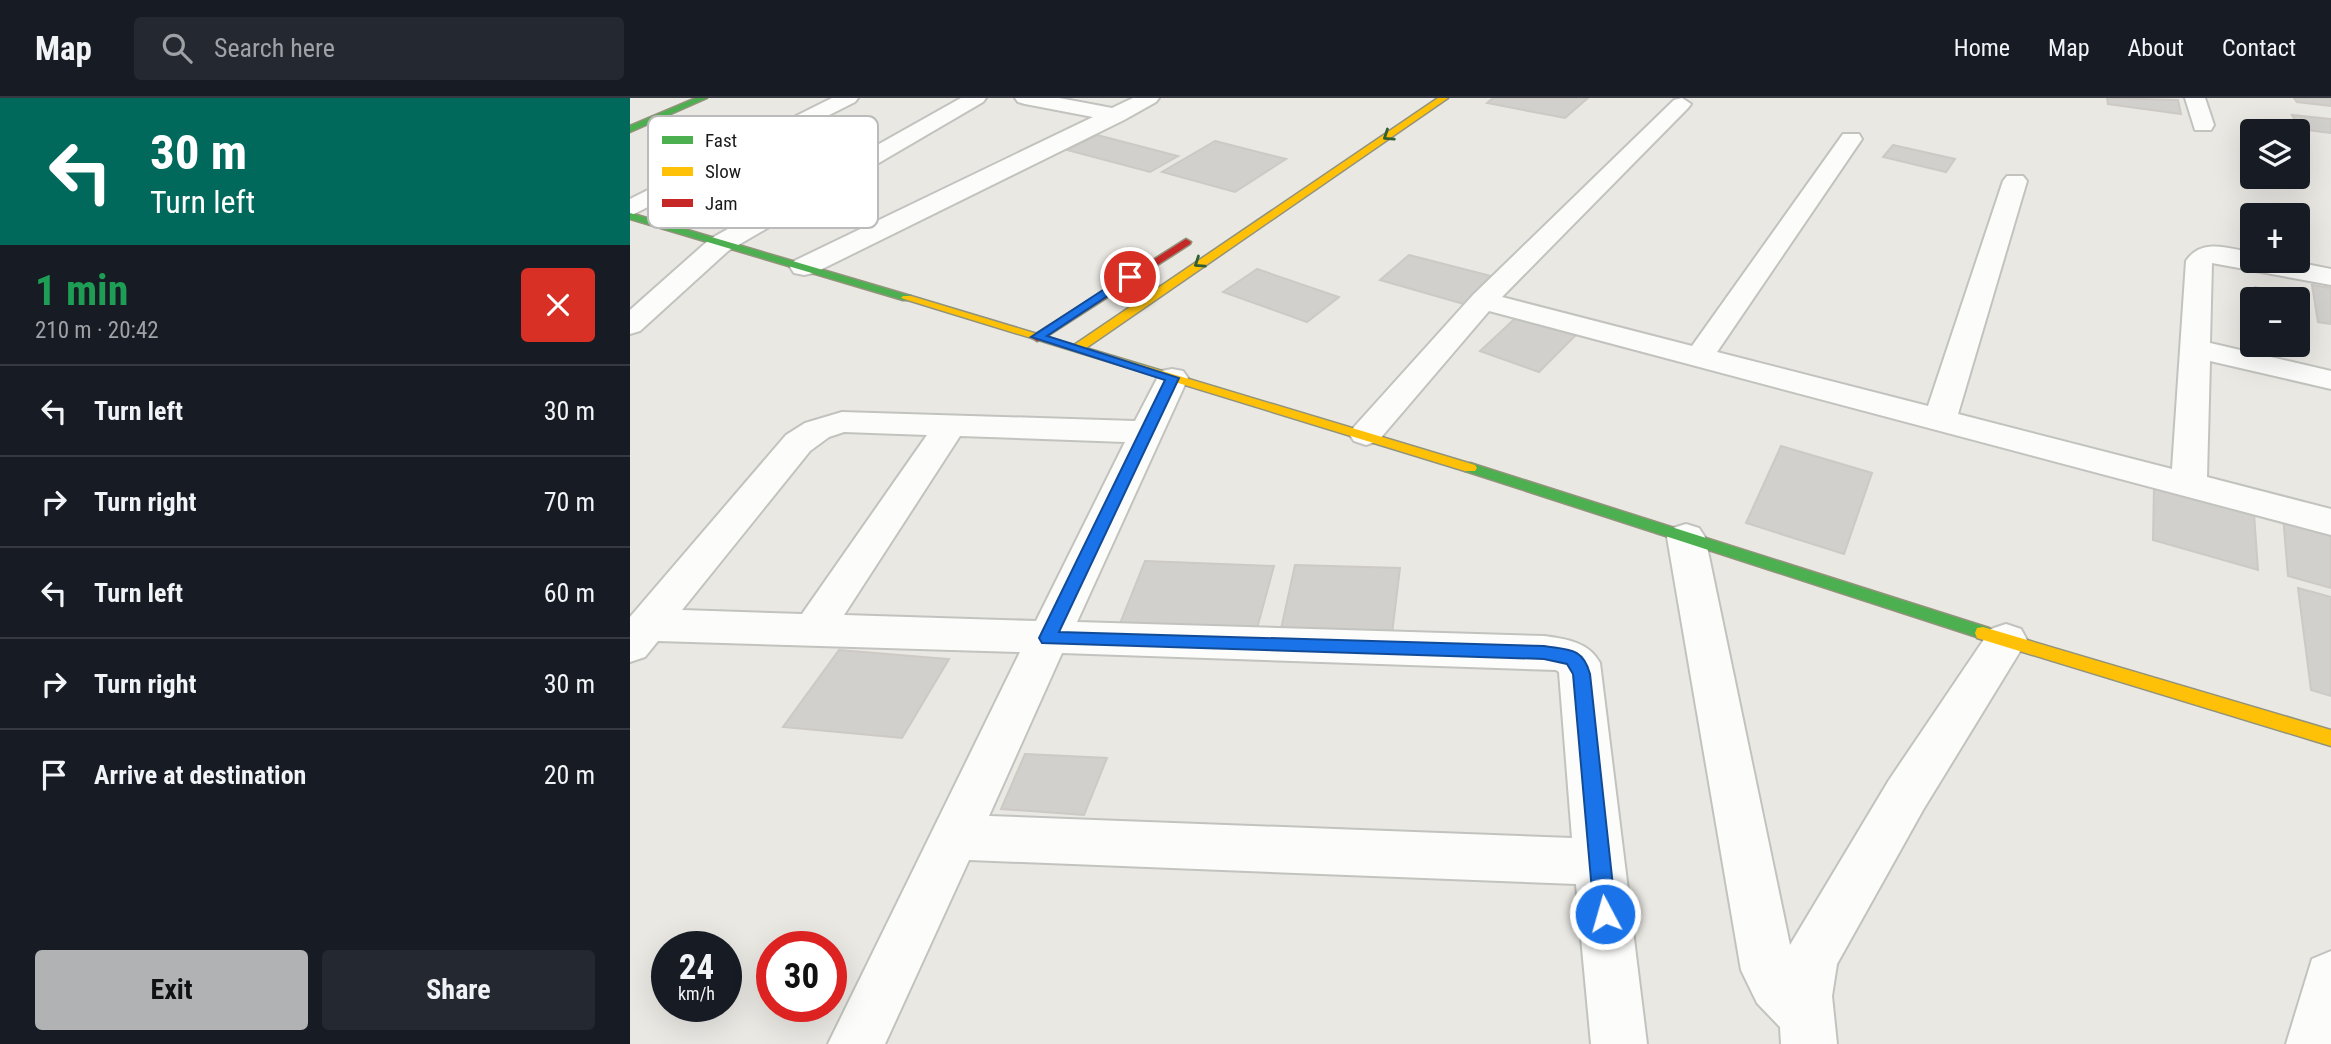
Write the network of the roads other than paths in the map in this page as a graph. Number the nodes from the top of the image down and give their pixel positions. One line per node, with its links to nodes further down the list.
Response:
1 (682, 98): 13 (street)
2 (703, 98): 11 (street)
3 (848, 98): 12 (street)
4 (975, 98): 18 (street)
5 (1025, 98): 10 (street)
6 (1149, 98): 10 (street)
7 (1444, 98): 37 (street, one-way to 37)
8 (2195, 98): 15 (street)
9 (1681, 104): 34 (street)
10 (1116, 115): 29 (street)
11 (661, 116)
12 (813, 116)
13 (630, 119)
14 (648, 121): 16 (street)
15 (2203, 125)
16 (630, 129)
17 (1851, 139): 39 (street)
18 (878, 153)
19 (2015, 181): 42 (street)
20 (648, 200): 21 (street)
21 (630, 209)
22 (630, 216): 23 (street)
23 (648, 222)
24 (668, 228): 27 (street)
25 (747, 228): 27 (street)
26 (1200, 232): 36 (street)
27 (719, 244): 29 (street); 33 (street)
28 (2240, 258): 38 (street)
29 (804, 267): 36 (street)
30 (2310, 273): 31 (street)
31 (2331, 277)
32 (630, 294): 33 (street)
33 (664, 294): 35 (street)
34 (1483, 301): 39 (street); 45 (street)
35 (630, 326)
36 (1037, 337): 37 (street)
37 (1076, 349): 40 (street)
38 (2196, 349): 41 (street); 46 (street)
39 (1699, 357): 42 (street)
40 (1172, 378): 44 (street); 45 (street)
41 (2331, 380)
42 (1940, 420): 46 (street)
43 (951, 425): 44 (street); 49 (street); 50 (street)
44 (1146, 432): 51 (street)
45 (1366, 434): 48 (street)
46 (2189, 485): 47 (street)
47 (2331, 522)
48 (1686, 537): 52 (street); 57 (street)
49 (813, 630): 50 (street); 51 (street)
50 (638, 636)
51 (1048, 638): 54 (street); 55 (street)
52 (2006, 640): 53 (street); 57 (street)
53 (2331, 737)
54 (954, 837): 55 (street); 58 (street)
55 (1600, 862): 59 (street)
56 (2331, 978): 60 (street)
57 (1808, 1030)
58 (856, 1044)
59 (1619, 1044)
60 (2314, 1044)

